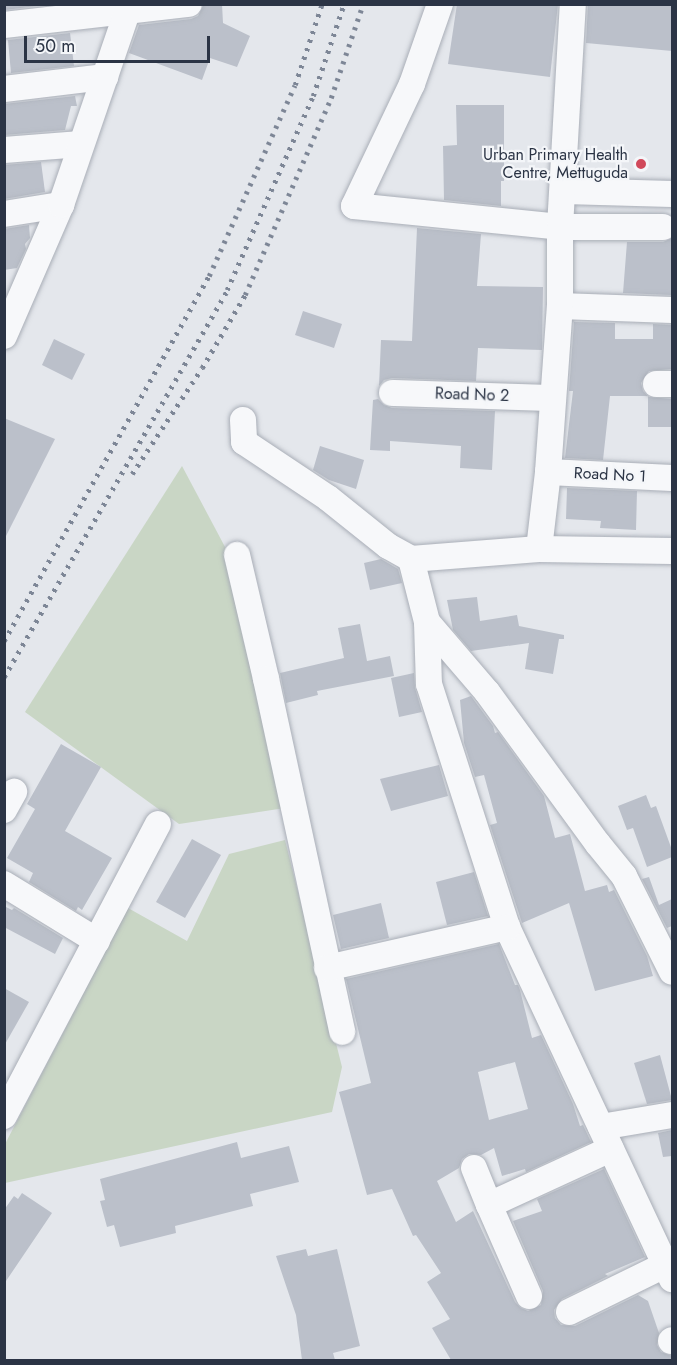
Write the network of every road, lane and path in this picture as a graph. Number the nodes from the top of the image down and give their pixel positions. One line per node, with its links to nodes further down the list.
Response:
1 (189, 4): 4 (street)
2 (440, 4): 15 (street)
3 (573, 4): 11 (street)
4 (129, 7): 5 (street); 7 (street)
5 (72, 11): 6 (street)
6 (4, 25)
7 (105, 77): 8 (street); 9 (street)
8 (4, 88)
9 (81, 144): 10 (street); 13 (street)
10 (4, 150)
11 (564, 191): 12 (street); 15 (street)
12 (672, 194)
13 (61, 205): 14 (street); 19 (street)
14 (4, 214)
15 (561, 227): 16 (street); 17 (street)
16 (663, 227)
17 (560, 306): 18 (street); 21 (street)
18 (672, 310)
19 (4, 336)
20 (393, 393): 21 (street, Road No 2)
21 (552, 398): 23 (street)
22 (243, 420): 28 (street)
23 (548, 472): 24 (street, Road No 1); 25 (street)
24 (672, 478)
25 (539, 549): 26 (street); 28 (street)
26 (672, 551)
27 (237, 555): 34 (street)
28 (411, 559): 29 (street)
29 (427, 622): 32 (street); 35 (street)
30 (158, 824): 33 (street)
31 (4, 884): 33 (street)
32 (507, 927): 34 (street); 39 (street)
33 (97, 941): 38 (street)
34 (327, 968): 36 (street)
35 (672, 972)
36 (342, 1032)
37 (672, 1115): 39 (street)
38 (4, 1116)
39 (606, 1138): 41 (street); 42 (street)
40 (474, 1168): 41 (street)
41 (489, 1205): 43 (street)
42 (668, 1272): 44 (street)
43 (529, 1296)
44 (569, 1312)

